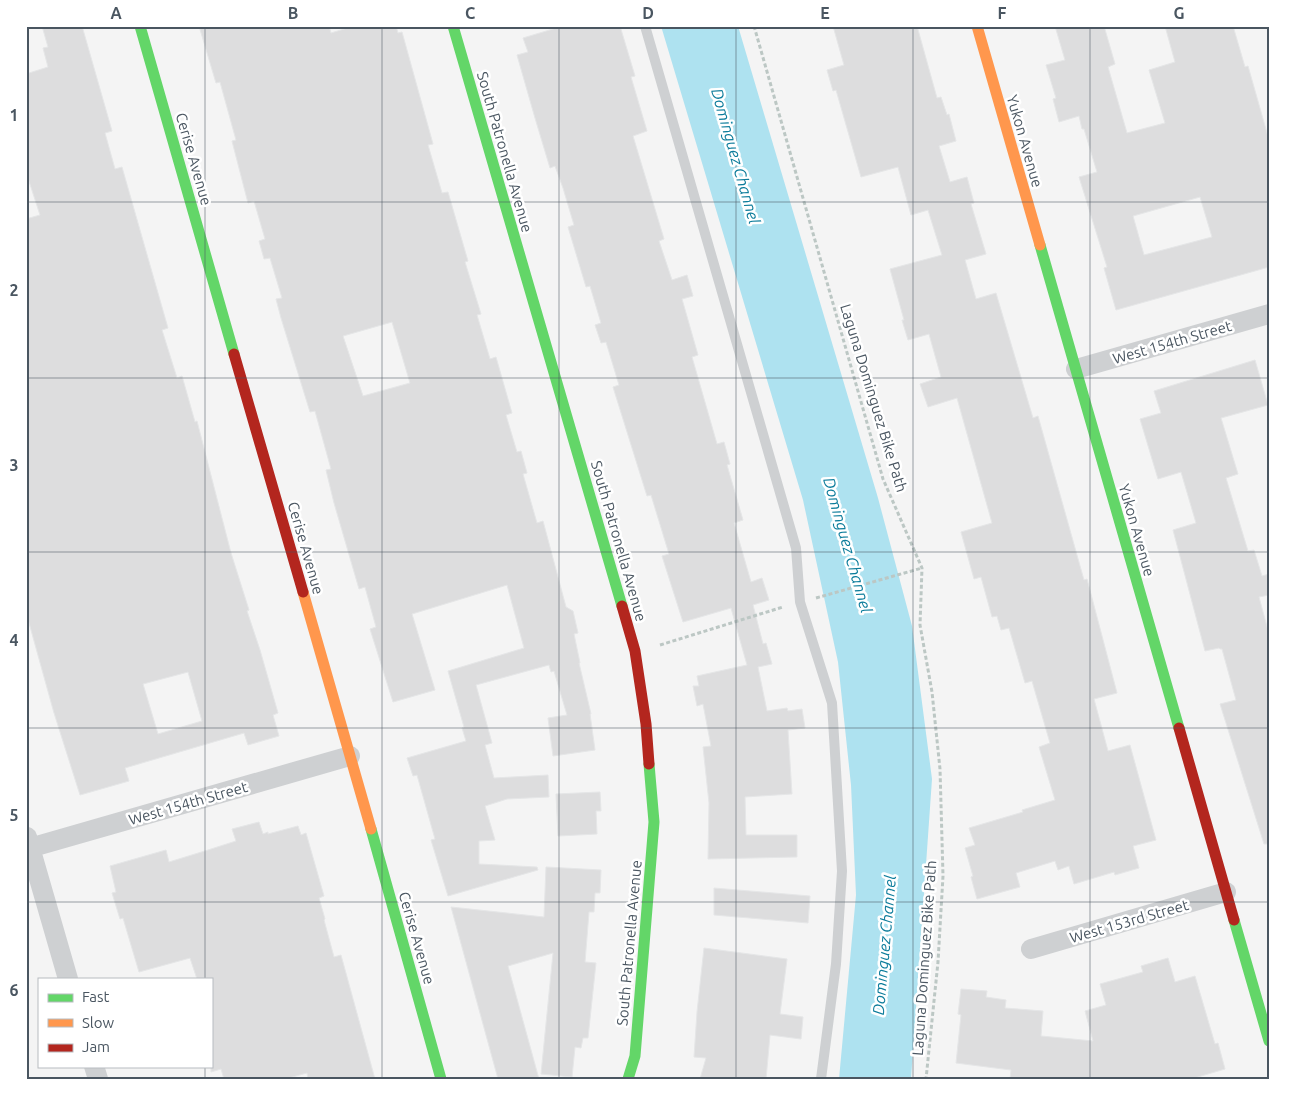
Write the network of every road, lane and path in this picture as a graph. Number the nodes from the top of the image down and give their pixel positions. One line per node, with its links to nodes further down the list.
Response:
1 (140, 26): 11 (street, Cerise Avenue)
2 (453, 26): 10 (street, South Patronella Avenue)
3 (645, 26): 9 (lane)
4 (754, 26): 8 (path, Laguna Dominguez Bike Path)
5 (977, 26): 7 (street, Yukon Avenue)
6 (1269, 314): 7 (street, West 154th Street)
7 (1076, 369): 13 (street, Yukon Avenue)
8 (922, 568): 9 (path); 20 (path, Laguna Dominguez Bike Path)
9 (802, 602): 10 (path); 19 (lane)
10 (636, 651): 18 (street, South Patronella Avenue)
11 (350, 756): 12 (street, West 154th Street); 17 (street, Cerise Avenue)
12 (28, 844): 15 (street)
13 (1226, 892): 14 (street, West 153rd Street); 16 (street, Yukon Avenue)
14 (1031, 949)
15 (68, 978)
16 (1269, 1042)
17 (441, 1079)
18 (628, 1079)
19 (821, 1079)
20 (926, 1079)

